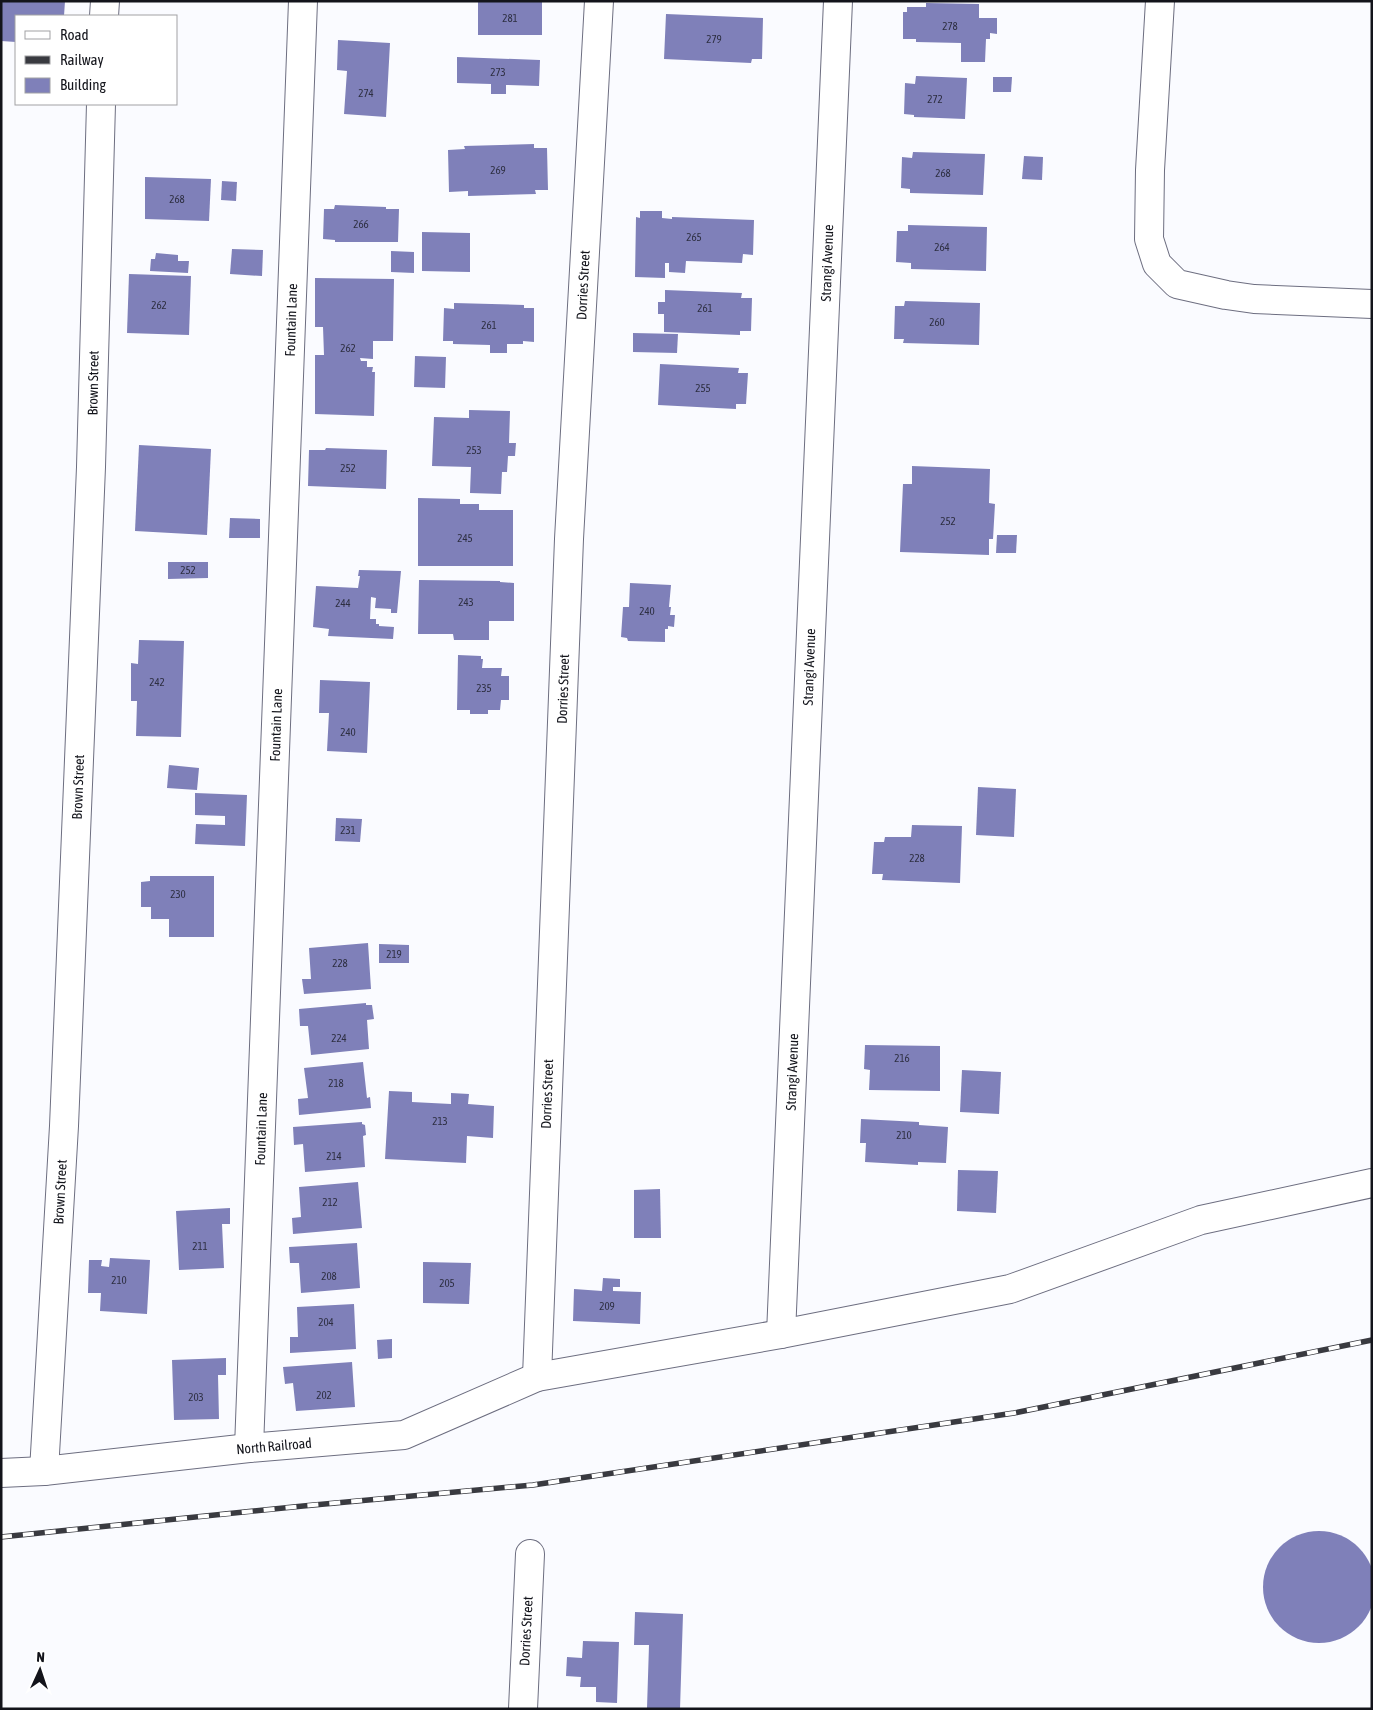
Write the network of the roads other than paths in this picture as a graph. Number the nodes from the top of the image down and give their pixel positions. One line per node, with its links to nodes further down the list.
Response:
1 (105, 1): 6 (street)
2 (303, 1): 12 (street, Fountain Lane)
3 (599, 1): 11 (street, Dorries Street)
4 (838, 1): 10 (street, Strangi Avenue)
5 (1160, 1): 8 (street)
6 (104, 15)
7 (101, 105): 13 (street, Brown Street)
8 (1372, 304)
9 (1372, 1182): 10 (street, North Railroad)
10 (781, 1334): 11 (street, North Railroad)
11 (536, 1377): 12 (street, North Railroad)
12 (249, 1448): 13 (street, North Railroad)
13 (44, 1471): 14 (street, North Railroad)
14 (1, 1473)
15 (530, 1554): 16 (street, Dorries Street)
16 (523, 1709)

